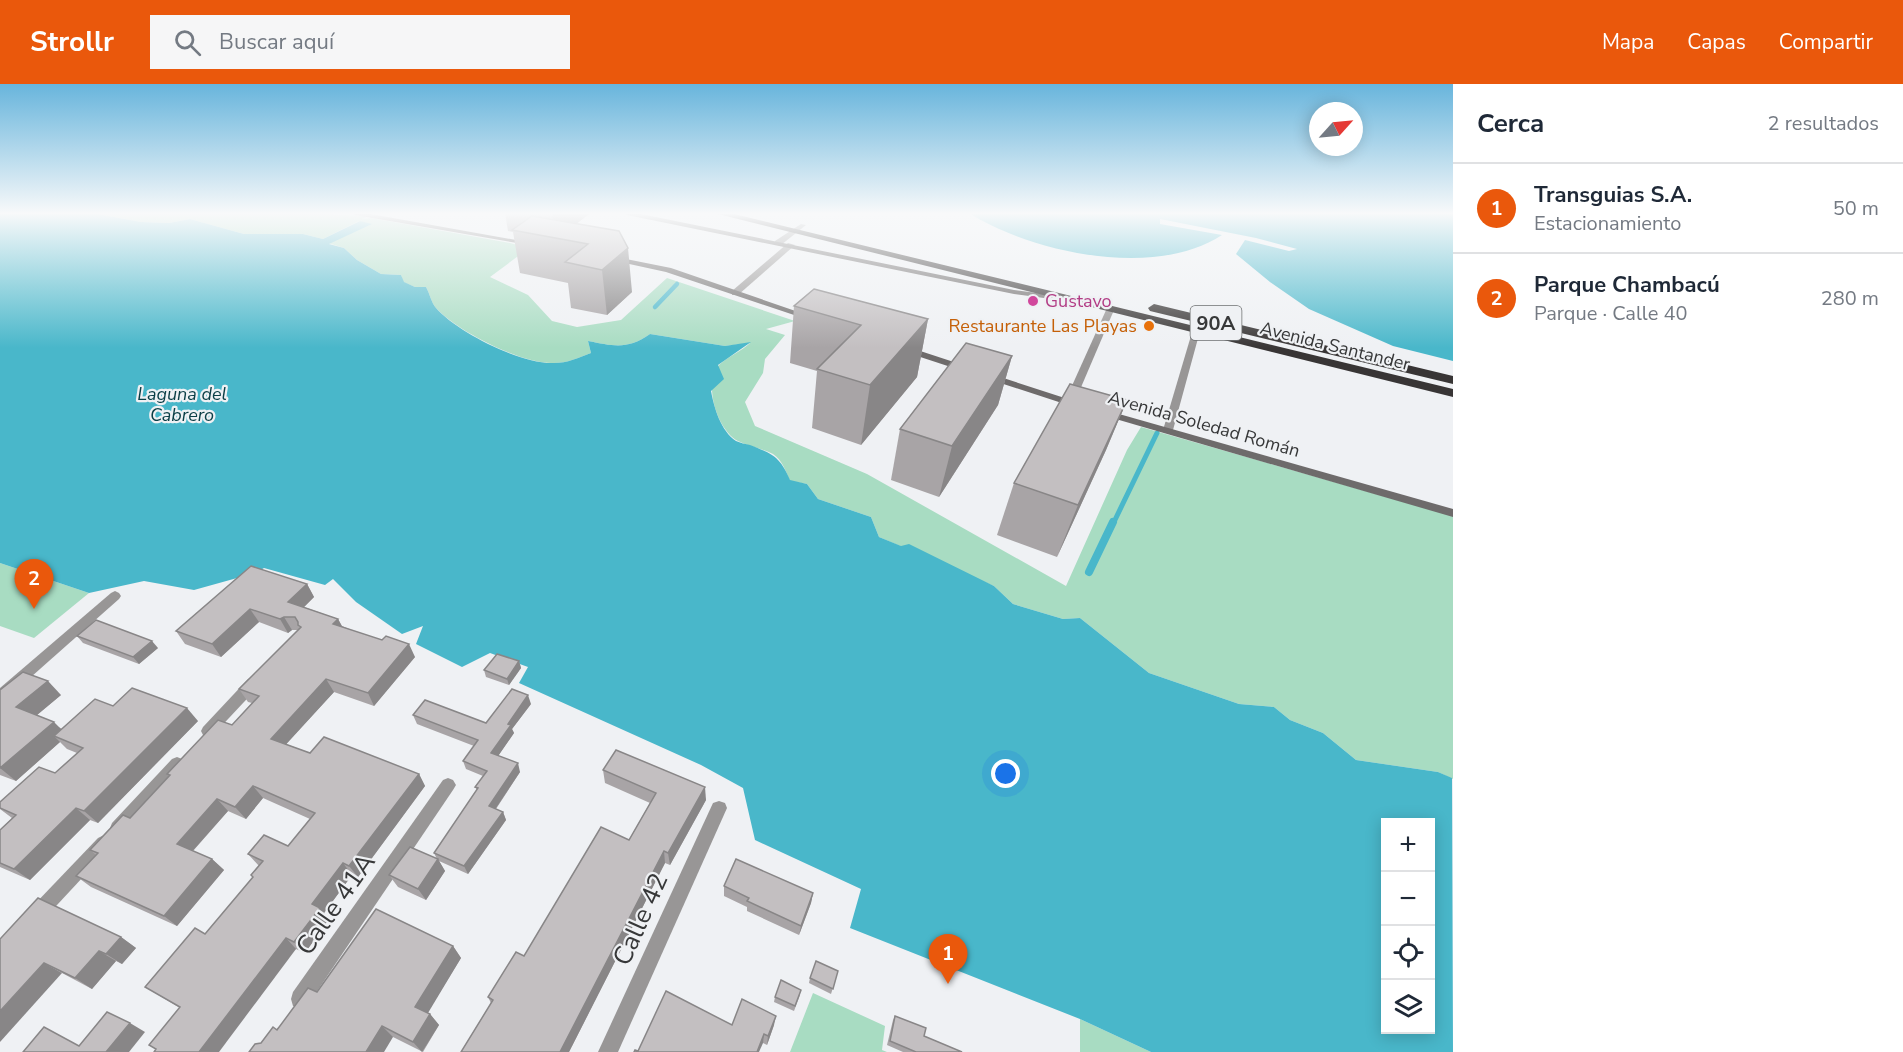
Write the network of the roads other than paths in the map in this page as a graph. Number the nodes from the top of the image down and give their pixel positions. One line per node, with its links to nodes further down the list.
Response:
1 (615, 258): 6 (street)
2 (775, 258): 6 (street)
3 (854, 258): 7 (street)
4 (911, 258): 7 (highway, Avenida Santander / 90A)
5 (928, 258): 12 (highway, Avenida Santander / 90A)
6 (735, 292): 9 (street)
7 (1059, 298): 8 (highway, Avenida Santander / 90A)
8 (1110, 310): 10 (highway, Avenida Santander / 90A); 14 (street)
9 (824, 322)
10 (1196, 331): 13 (highway, Avenida Santander / 90A); 17 (street)
11 (891, 344): 14 (street, Avenida Soledad Román)
12 (1453, 380)
13 (1453, 393)
14 (1069, 403): 15 (street, Avenida Soledad Román)
15 (1080, 406)
16 (1091, 409): 17 (street, Avenida Soledad Román)
17 (1168, 430): 18 (street, Avenida Soledad Román)
18 (1453, 513)
19 (115, 596): 21 (street)
20 (265, 670): 22 (street)
21 (0, 696)
22 (201, 739)
23 (185, 756): 26 (street)
24 (448, 785): 27 (street, Calle 41A)
25 (719, 808): 28 (street, Calle 42)
26 (24, 928)
27 (290, 1014)
28 (608, 1052)

